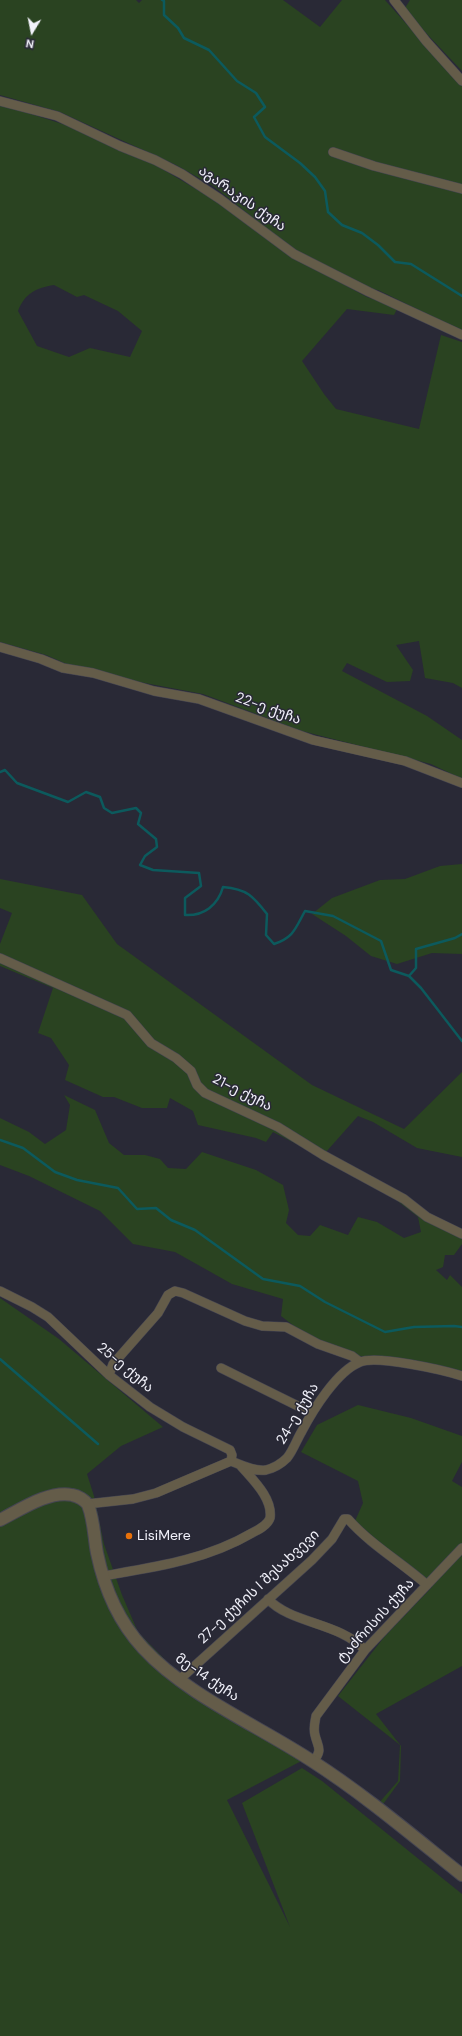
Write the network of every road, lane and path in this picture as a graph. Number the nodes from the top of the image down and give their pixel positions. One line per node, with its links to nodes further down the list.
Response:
1 (399, 2): 2 (street)
2 (462, 80)
3 (0, 101): 6 (street, აგარაკის ქუჩა)
4 (333, 152): 5 (street)
5 (462, 189)
6 (462, 336)
7 (0, 647): 8 (street, 22-ე ქუჩა)
8 (462, 783)
9 (0, 958): 10 (street, 21-ე ქუჩა)
10 (462, 1234)
11 (0, 1291): 14 (street, 25-ე ქუჩა)
12 (360, 1362): 14 (street); 15 (street); 16 (street, 24-ე ქუჩა)
13 (221, 1368): 16 (street)
14 (109, 1375): 17 (street, 25-ე ქუჩა)
15 (462, 1376)
16 (312, 1413): 18 (street, 24-ე ქუჩა)
17 (231, 1461): 18 (street, 24-ე ქუჩა); 19 (street)
18 (241, 1466): 22 (street)
19 (87, 1504): 20 (street); 22 (street, მე-14 ქუჩა)
20 (0, 1520)
21 (462, 1548): 23 (street, ტაძრისის ქუჩა)
22 (103, 1576): 26 (street, მე-14 ქუჩა)
23 (427, 1585): 24 (street, 27-ე ქუჩის I შესახვევი); 25 (street, ტაძრისის ქუჩა)
24 (268, 1599): 25 (street); 26 (street, 27-ე ქუჩის I შესახვევი)
25 (365, 1650): 27 (street, ტაძრისის ქუჩა)
26 (179, 1680): 27 (street, მე-14 ქუჩა)
27 (313, 1762): 28 (street, მე-14 ქუჩა)
28 (462, 1875)

